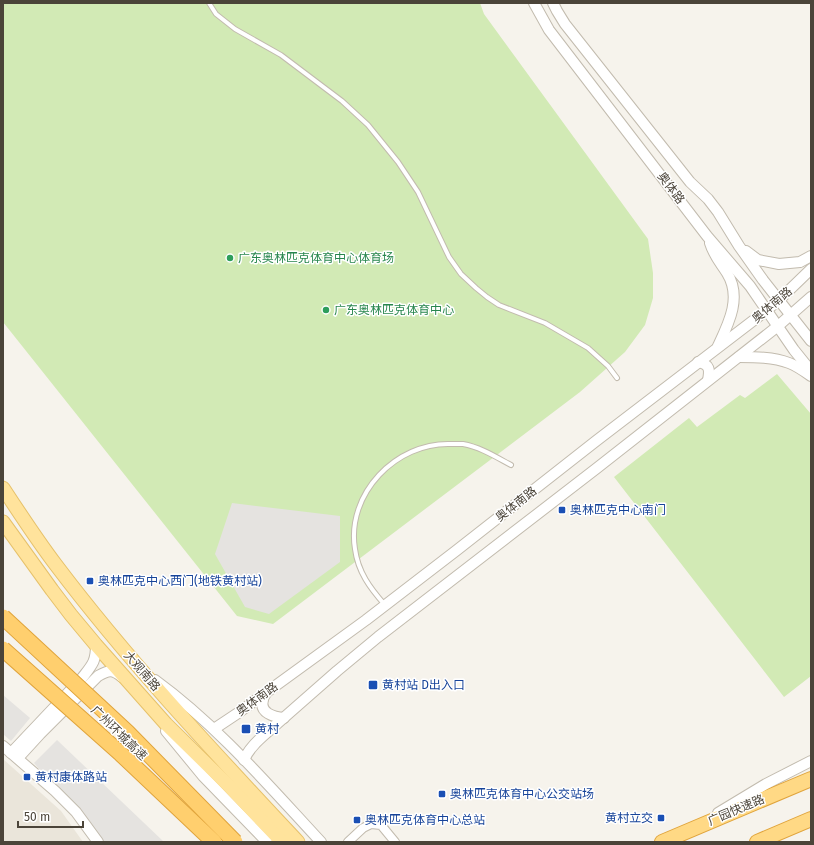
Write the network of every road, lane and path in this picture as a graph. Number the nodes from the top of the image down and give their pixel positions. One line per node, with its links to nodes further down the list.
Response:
1 (209, 3): 21 (lane)
2 (534, 3): 5 (street, 奥体路)
3 (552, 3): 4 (street, 奥体路)
4 (671, 159): 5 (street); 7 (street, 奥体路)
5 (657, 169): 6 (street, 奥体路)
6 (708, 236): 12 (street, 奥体路); 16 (street)
7 (739, 246): 8 (street); 11 (street, 奥体路)
8 (811, 256)
9 (811, 269): 11 (street, 奥体南路)
10 (811, 297): 13 (street, 奥体南路)
11 (779, 300): 12 (street, 奥体南路); 13 (street, 奥体路)
12 (766, 310): 14 (street, 奥体路); 16 (street, 奥体南路)
13 (791, 315): 14 (street, 奥体南路); 15 (street, 奥体路)
14 (778, 326): 17 (street, 奥体南路); 19 (street, 奥体路)
15 (811, 341)
16 (716, 348): 18 (street, 奥体南路)
17 (739, 357): 20 (street); 22 (street, 奥体南路)
18 (698, 362): 22 (street); 26 (street, 奥体南路)
19 (811, 371)
20 (811, 376)
21 (618, 378)
22 (708, 380): 35 (street, 奥体南路)
23 (511, 465): 26 (lane)
24 (3, 488): 32 (main road, 大观南路)
25 (3, 522): 29 (main road, 大观南路)
26 (386, 605): 34 (street, 奥体南路)
27 (3, 617): 47 (highway, bridge)
28 (3, 626): 47 (highway, 广州环城高速, bridge)
29 (96, 645): 33 (main road, 大观南路); 38 (street)
30 (3, 649): 46 (highway, 广州环城高速, bridge)
31 (3, 661): 45 (highway)
32 (140, 670): 36 (street); 50 (main road, 大观南路)
33 (130, 684): 38 (street); 48 (street); 49 (main road, 大观南路)
34 (268, 692): 35 (street); 36 (street, 奥体南路)
35 (284, 718): 39 (street, 奥体南路)
36 (214, 729): 39 (street)
37 (3, 746): 38 (street)
38 (15, 756): 44 (street)
39 (244, 760): 51 (street)
40 (811, 761): 43 (street)
41 (811, 779): 43 (highway, 广园快速路)
42 (811, 819): 55 (highway)
43 (692, 829): 54 (highway, 广园快速路)
44 (98, 842)
45 (210, 842)
46 (214, 842)
47 (234, 842)
48 (267, 842)
49 (282, 842)
50 (298, 842)
51 (321, 842)
52 (348, 842): 53 (street)
53 (395, 842)
54 (662, 842)
55 (757, 842)

